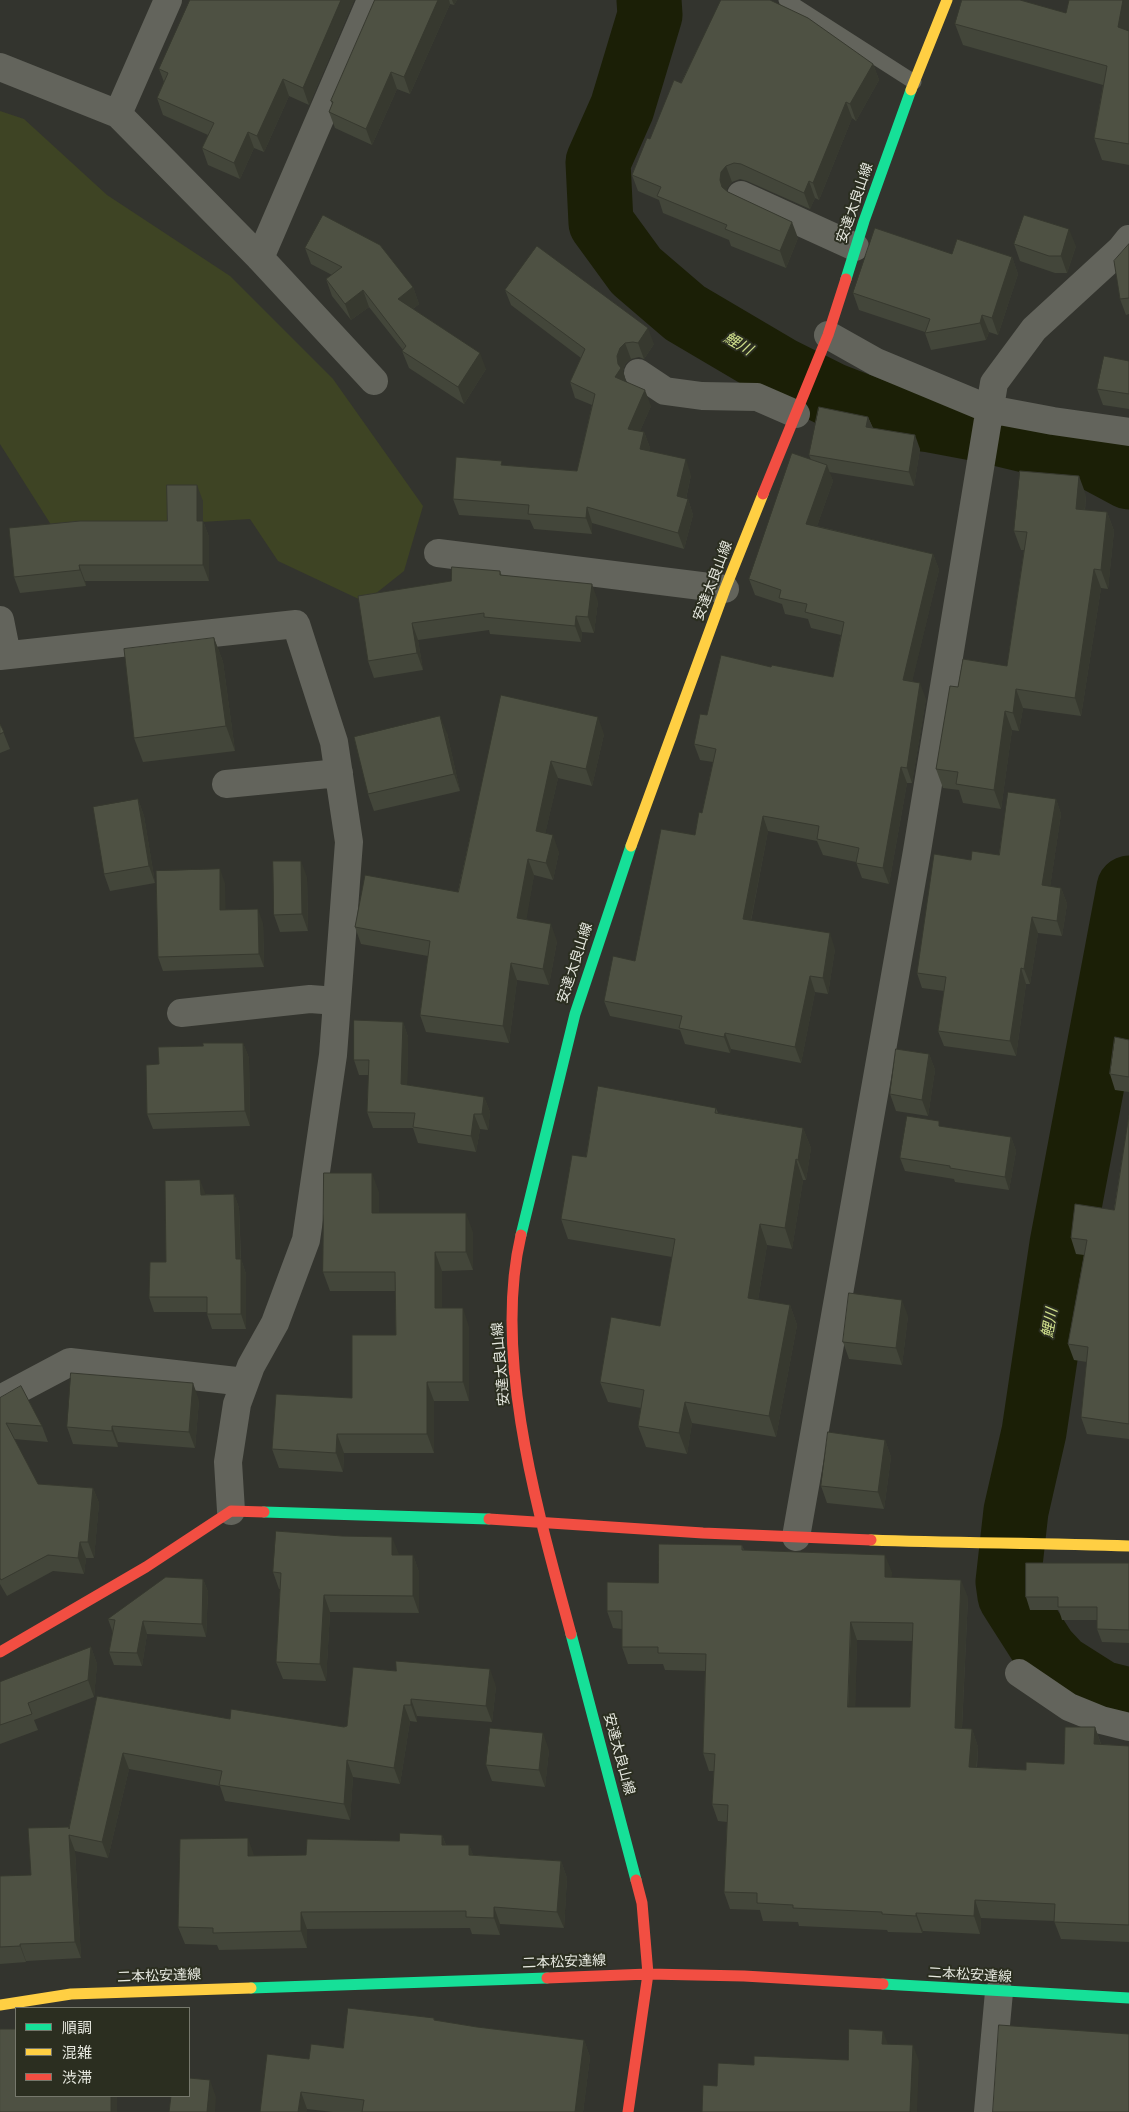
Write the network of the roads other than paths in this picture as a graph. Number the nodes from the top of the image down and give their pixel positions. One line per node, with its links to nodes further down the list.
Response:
1 (168, 0): 7 (street)
2 (371, 0): 11 (street)
3 (786, 0): 6 (lane)
4 (947, 0): 6 (main road, 安達太良山線)
5 (0, 67): 7 (street)
6 (914, 82): 10 (main road, 安達太良山線)
7 (118, 114): 11 (street)
8 (741, 195): 10 (street)
9 (1129, 239): 16 (street)
10 (855, 247): 12 (main road, 安達太良山線)
11 (260, 258): 14 (street)
12 (828, 335): 15 (main road, 安達太良山線); 16 (street)
13 (638, 374): 15 (street)
14 (374, 381)
15 (797, 410): 19 (main road, 安達太良山線)
16 (988, 415): 17 (street); 30 (street)
17 (1129, 432)
18 (438, 553): 19 (street)
19 (725, 589): 29 (main road, 安達太良山線)
20 (0, 620): 21 (street)
21 (3, 655): 22 (street)
22 (339, 773): 23 (street); 24 (street)
23 (226, 784)
24 (337, 1001): 25 (street); 26 (street)
25 (181, 1013)
26 (246, 1382): 27 (street); 28 (street)
27 (0, 1399)
28 (231, 1511): 29 (main road); 32 (main road)
29 (541, 1521): 30 (main road); 35 (main road, 安達太良山線)
30 (796, 1537): 31 (main road)
31 (1129, 1546)
32 (0, 1652)
33 (1020, 1673): 34 (street)
34 (1129, 1727)
35 (648, 1974): 36 (main road, 二本松安達線); 38 (main road, 二本松安達線); 39 (main road, 安達太良山線)
36 (998, 1992): 37 (main road, 二本松安達線); 40 (street)
37 (1129, 1998)
38 (0, 2005)
39 (628, 2112)
40 (988, 2112)

